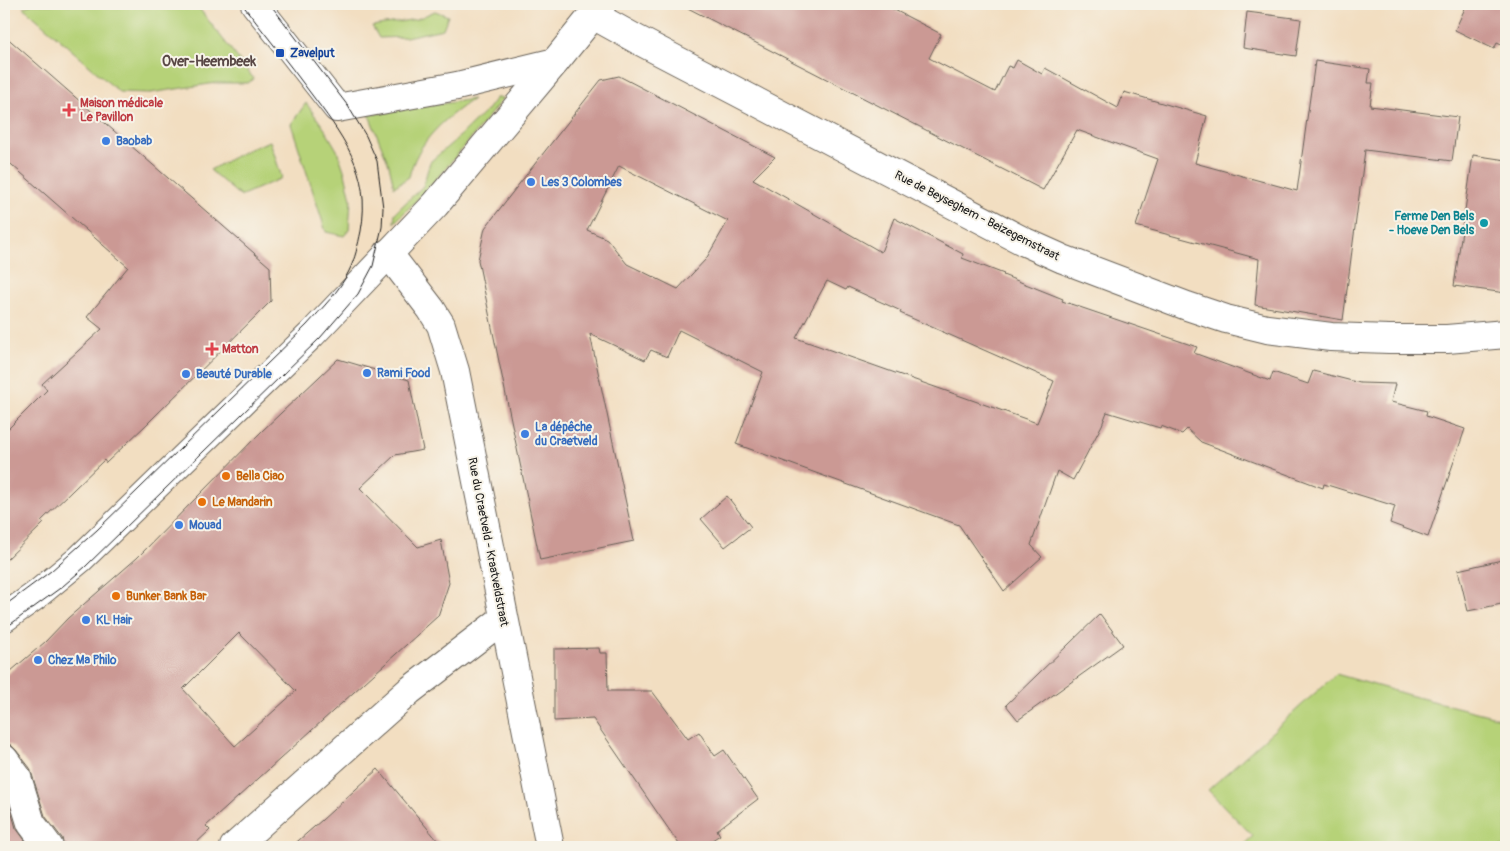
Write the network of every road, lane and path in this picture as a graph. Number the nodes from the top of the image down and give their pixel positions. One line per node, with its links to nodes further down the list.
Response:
1 (256, 4): 3 (street)
2 (598, 9): 3 (street); 5 (street, Rue de Beyseghem - Beizegemstraat)
3 (555, 62): 4 (street)
4 (388, 253): 6 (street); 7 (street, Rue du Craetveld - Kraatveldstraat)
5 (1506, 334)
6 (4, 618)
7 (503, 619): 10 (street); 11 (street, Rue du Craetveld - Kraatveldstraat)
8 (4, 759): 9 (street)
9 (49, 847)
10 (234, 847)
11 (550, 847)

